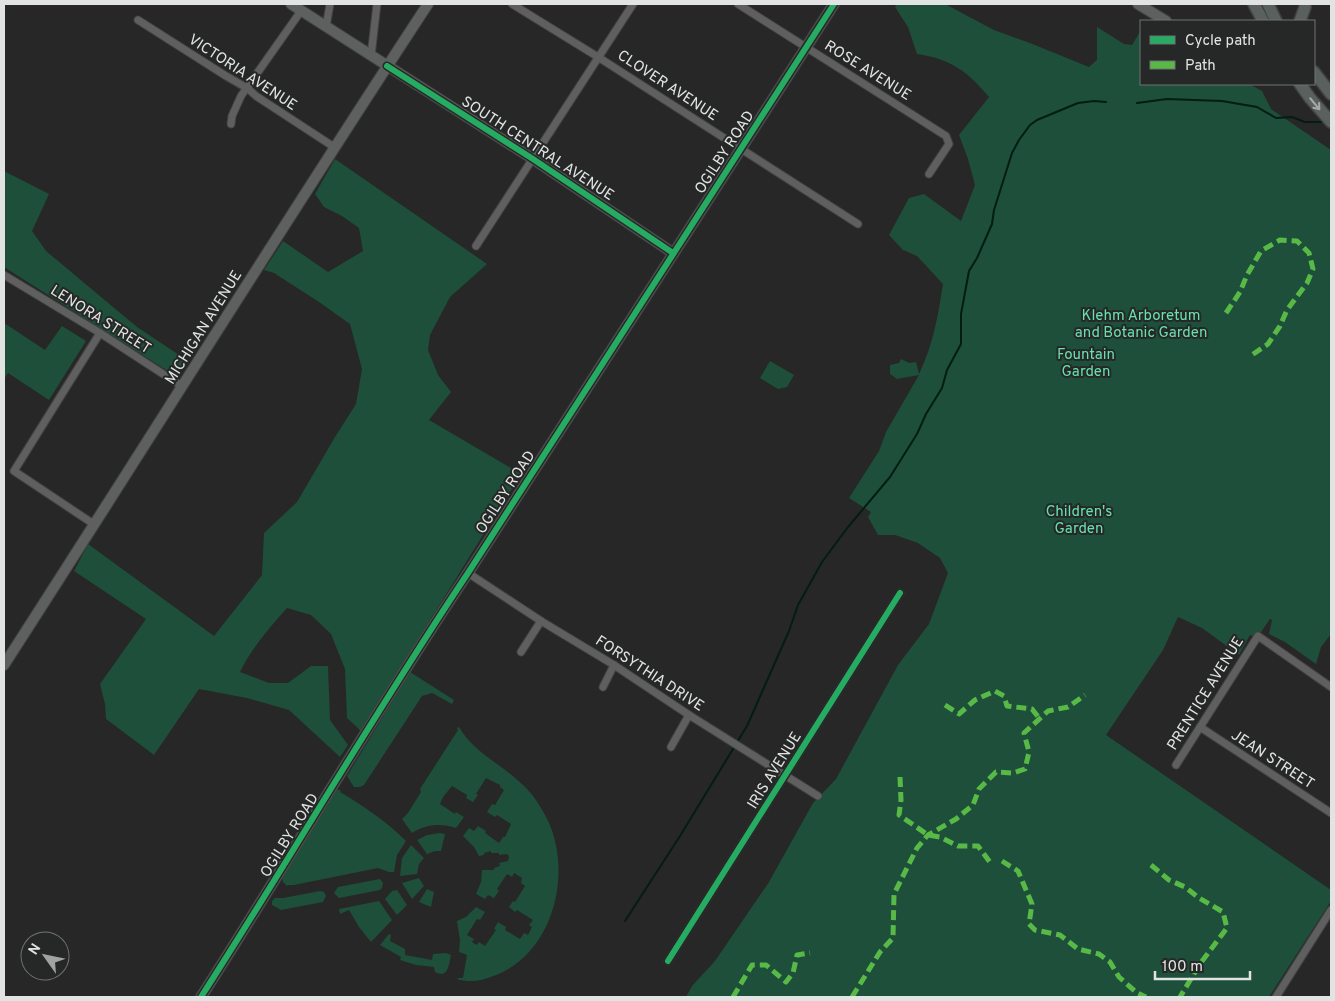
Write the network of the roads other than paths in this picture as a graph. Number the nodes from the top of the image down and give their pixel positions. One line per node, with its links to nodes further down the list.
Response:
1 (291, 4): 14 (street, SOUTH CENTRAL AVENUE)
2 (330, 4): 22 (street)
3 (377, 4): 24 (street)
4 (428, 4): 26 (street, MICHIGAN AVENUE)
5 (512, 4): 25 (street, CLOVER AVENUE)
6 (633, 4): 25 (street)
7 (738, 4): 23 (street, ROSE AVENUE)
8 (834, 4): 23 (street, OGILBY ROAD)
9 (1138, 4): 16 (street)
10 (1248, 4): 17 (main road)
11 (1254, 4): 18 (main road)
12 (1268, 4): 19 (main road)
13 (1305, 5): 20 (street); 21 (main road)
14 (301, 11): 22 (street, SOUTH CENTRAL AVENUE); 30 (street)
15 (138, 20): 30 (street, VICTORIA AVENUE)
16 (1164, 20)
17 (1255, 20)
18 (1262, 20)
19 (1276, 20)
20 (1295, 20)
21 (1300, 20)
22 (326, 27): 24 (street, SOUTH CENTRAL AVENUE)
23 (807, 48): 36 (street, OGILBY ROAD); 38 (street, ROSE AVENUE)
24 (371, 56): 26 (street, SOUTH CENTRAL AVENUE)
25 (598, 57): 36 (street, CLOVER AVENUE); 37 (street)
26 (387, 66): 35 (street, MICHIGAN AVENUE); 37 (street, SOUTH CENTRAL AVENUE)
27 (1315, 73): 31 (main road)
28 (1315, 83): 32 (main road)
29 (1301, 85): 33 (main road, one-way to 33)
30 (247, 88): 34 (street); 35 (street, VICTORIA AVENUE)
31 (1331, 94)
32 (1331, 103)
33 (1331, 122)
34 (231, 124)
35 (334, 147): 44 (street, MICHIGAN AVENUE)
36 (741, 149): 39 (street, CLOVER AVENUE); 41 (street, OGILBY ROAD)
37 (533, 159): 40 (street); 41 (street, SOUTH CENTRAL AVENUE)
38 (929, 174)
39 (858, 224)
40 (476, 246)
41 (673, 253): 46 (street, OGILBY ROAD)
42 (4, 275): 43 (street, LENORA STREET)
43 (100, 334): 44 (street, LENORA STREET); 45 (street)
44 (183, 387): 45 (street, MICHIGAN AVENUE)
45 (95, 525): 51 (street, MICHIGAN AVENUE)
46 (468, 573): 48 (street, FORSYTHIA DRIVE); 63 (street, OGILBY ROAD)
47 (900, 593): 58 (street, IRIS AVENUE)
48 (541, 621): 49 (street); 50 (street, FORSYTHIA DRIVE)
49 (521, 652)
50 (614, 665): 52 (street); 54 (street, FORSYTHIA DRIVE)
51 (4, 666)
52 (603, 687)
53 (1331, 687): 55 (street, PRENTICE AVENUE)
54 (689, 715): 56 (street); 58 (street, FORSYTHIA DRIVE)
55 (1200, 727): 57 (street, PRENTICE AVENUE); 60 (street, JEAN STREET)
56 (671, 747)
57 (1176, 765)
58 (786, 775): 59 (street, FORSYTHIA DRIVE); 62 (street, IRIS AVENUE)
59 (818, 796)
60 (1331, 813)
61 (1331, 910): 64 (street)
62 (668, 961)
63 (202, 997)
64 (1276, 997)

